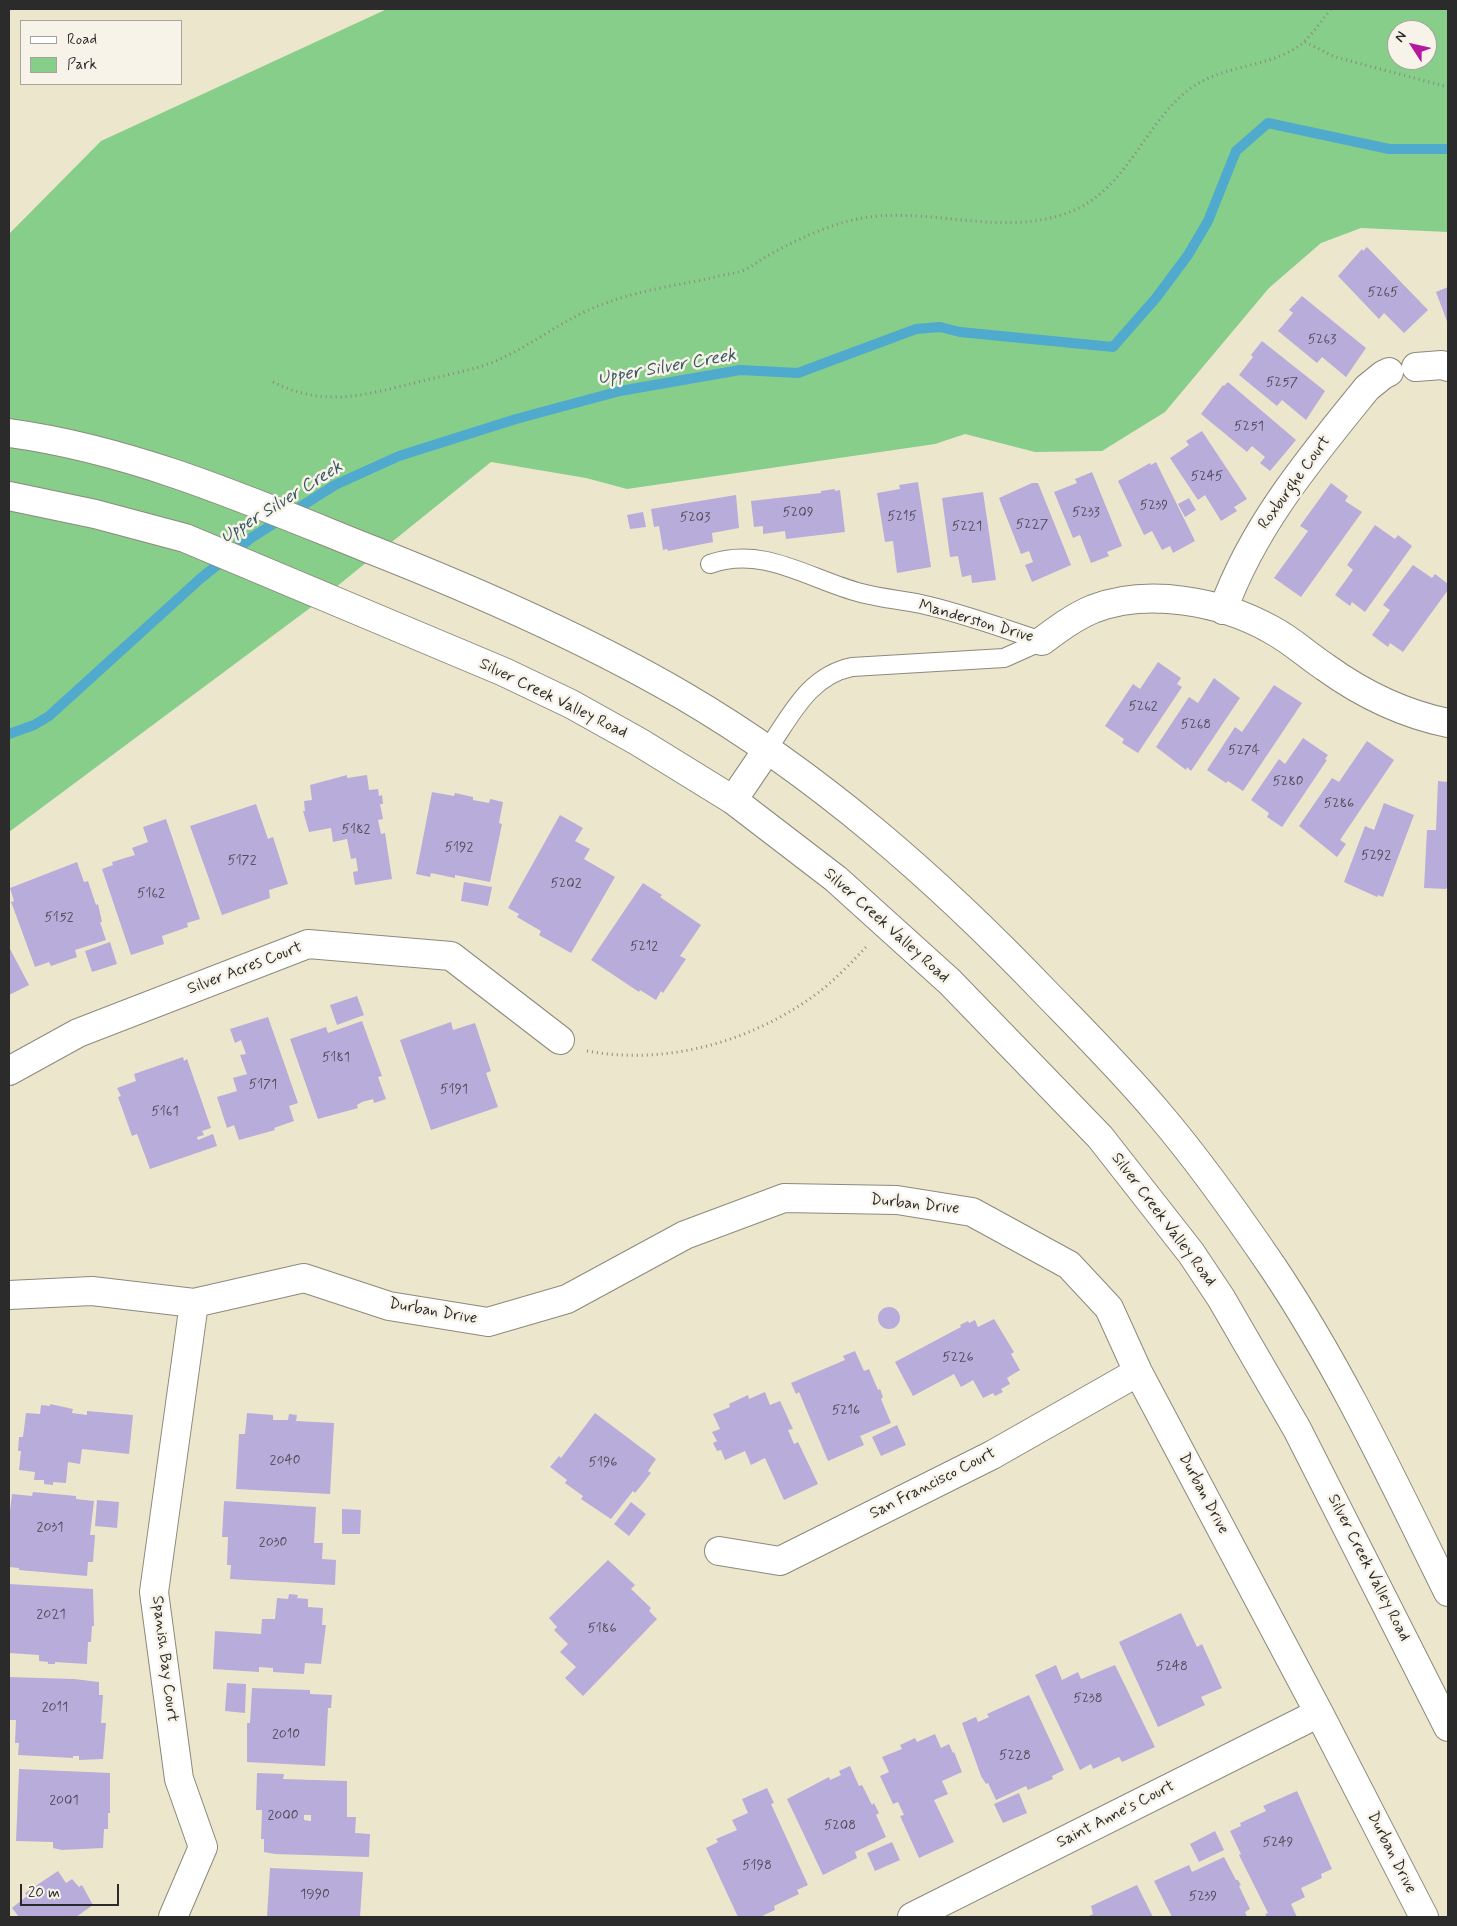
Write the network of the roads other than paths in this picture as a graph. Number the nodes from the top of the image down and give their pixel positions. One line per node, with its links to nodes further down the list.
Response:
1 (1416, 367): 2 (street)
2 (1448, 368)
3 (1390, 372): 7 (street, Roxburghe Court)
4 (9, 433): 10 (street)
5 (9, 496): 11 (street, Silver Creek Valley Road)
6 (710, 564): 8 (lane, Manderston Drive)
7 (1224, 610): 8 (street, Manderston Drive); 9 (street, Manderston Drive)
8 (1042, 641): 10 (lane)
9 (1448, 723)
10 (767, 750): 11 (street); 18 (street)
11 (733, 800): 20 (street, Silver Creek Valley Road)
12 (560, 1040): 13 (street, Silver Acres Court)
13 (9, 1071)
14 (9, 1295): 15 (street, Durban Drive)
15 (194, 1302): 16 (street, Durban Drive); 21 (street, Spanish Bay Court)
16 (1138, 1372): 17 (street, San Francisco Court); 19 (street, Durban Drive)
17 (719, 1551)
18 (1448, 1592)
19 (1319, 1713): 22 (street, Saint Anne's Court); 23 (street, Durban Drive)
20 (1448, 1727)
21 (173, 1917)
22 (912, 1917)
23 (1424, 1917)

